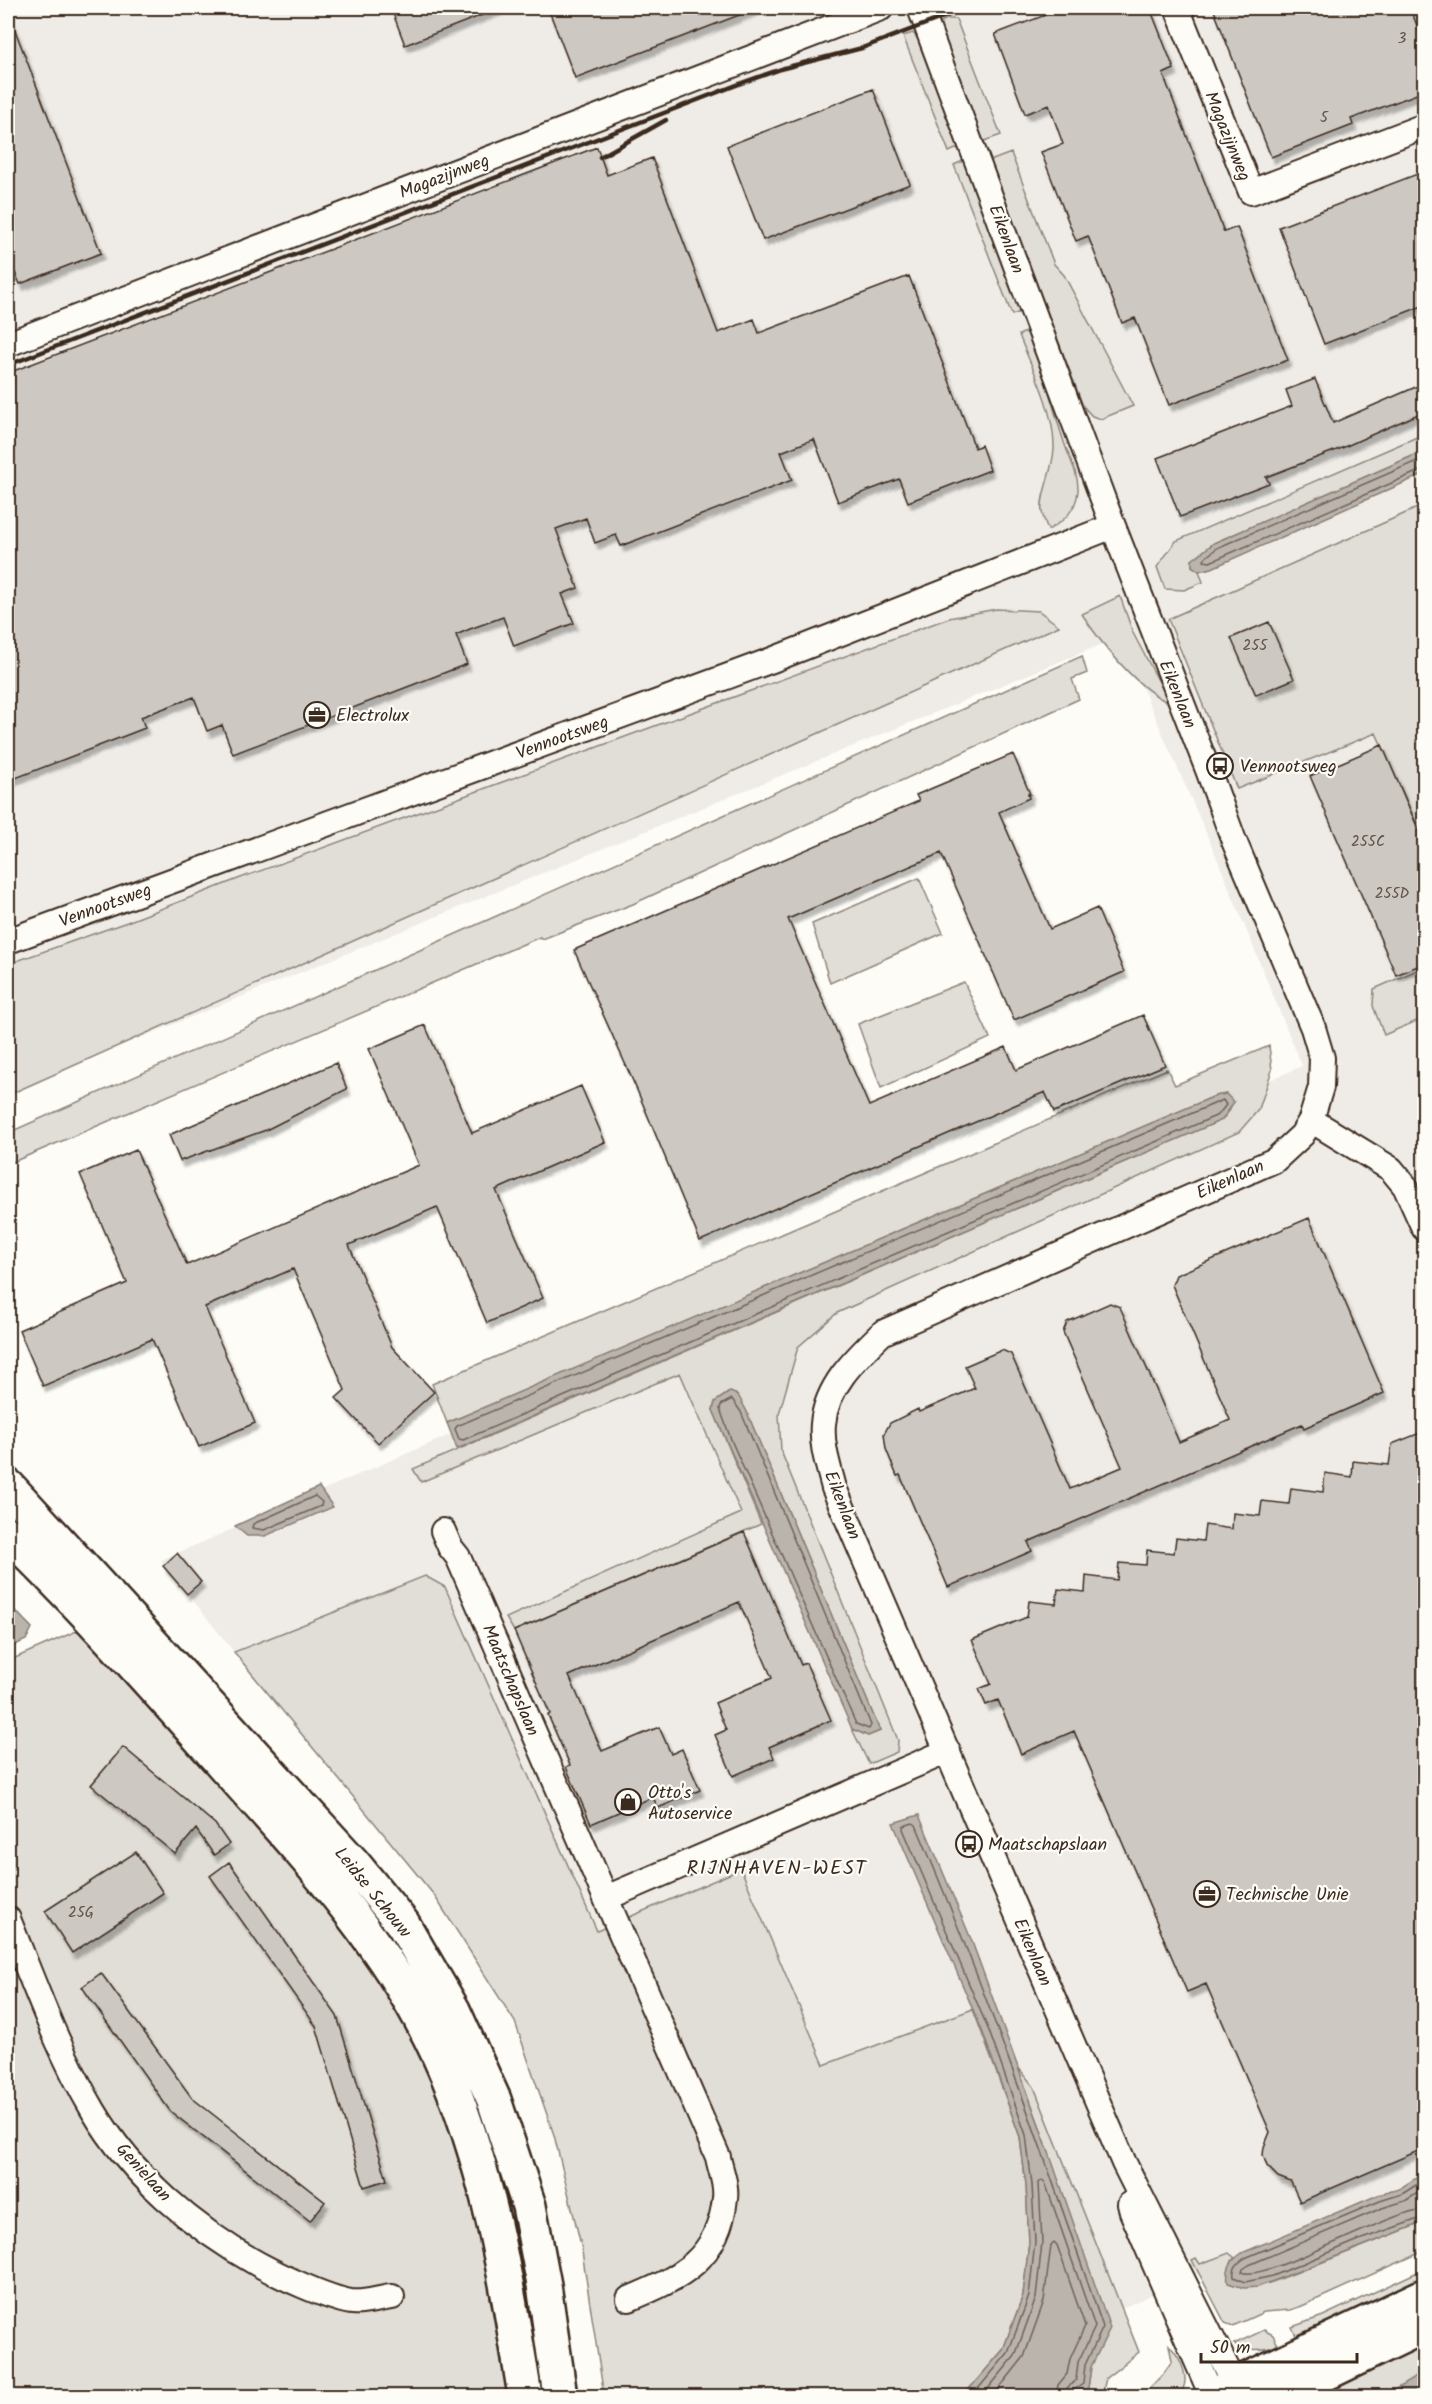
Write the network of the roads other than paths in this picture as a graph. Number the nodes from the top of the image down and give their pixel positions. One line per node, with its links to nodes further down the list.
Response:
1 (881, 8): 5 (street, Magazijnweg)
2 (920, 8): 6 (street, Eikenlaan)
3 (1177, 8): 4 (street, Magazijnweg)
4 (1425, 126)
5 (8, 344)
6 (1113, 526): 7 (street, Vennootsweg); 8 (street, Eikenlaan)
7 (8, 941)
8 (1311, 1120): 9 (street); 13 (street, Eikenlaan)
9 (1425, 1228)
10 (8, 1486): 22 (street, Leidse Schouw)
11 (443, 1531): 14 (street, Maatschapslaan)
12 (8, 1534): 21 (street, Leidse Schouw)
13 (948, 1751): 14 (street); 20 (street, Eikenlaan)
14 (606, 1898): 18 (street, Maatschapslaan)
15 (8, 1919): 16 (street, Genielaan)
16 (392, 2296)
17 (1425, 2296): 20 (street)
18 (630, 2300)
19 (1425, 2326): 23 (street)
20 (1229, 2393)
21 (525, 2397)
22 (560, 2397)
23 (1279, 2397)

